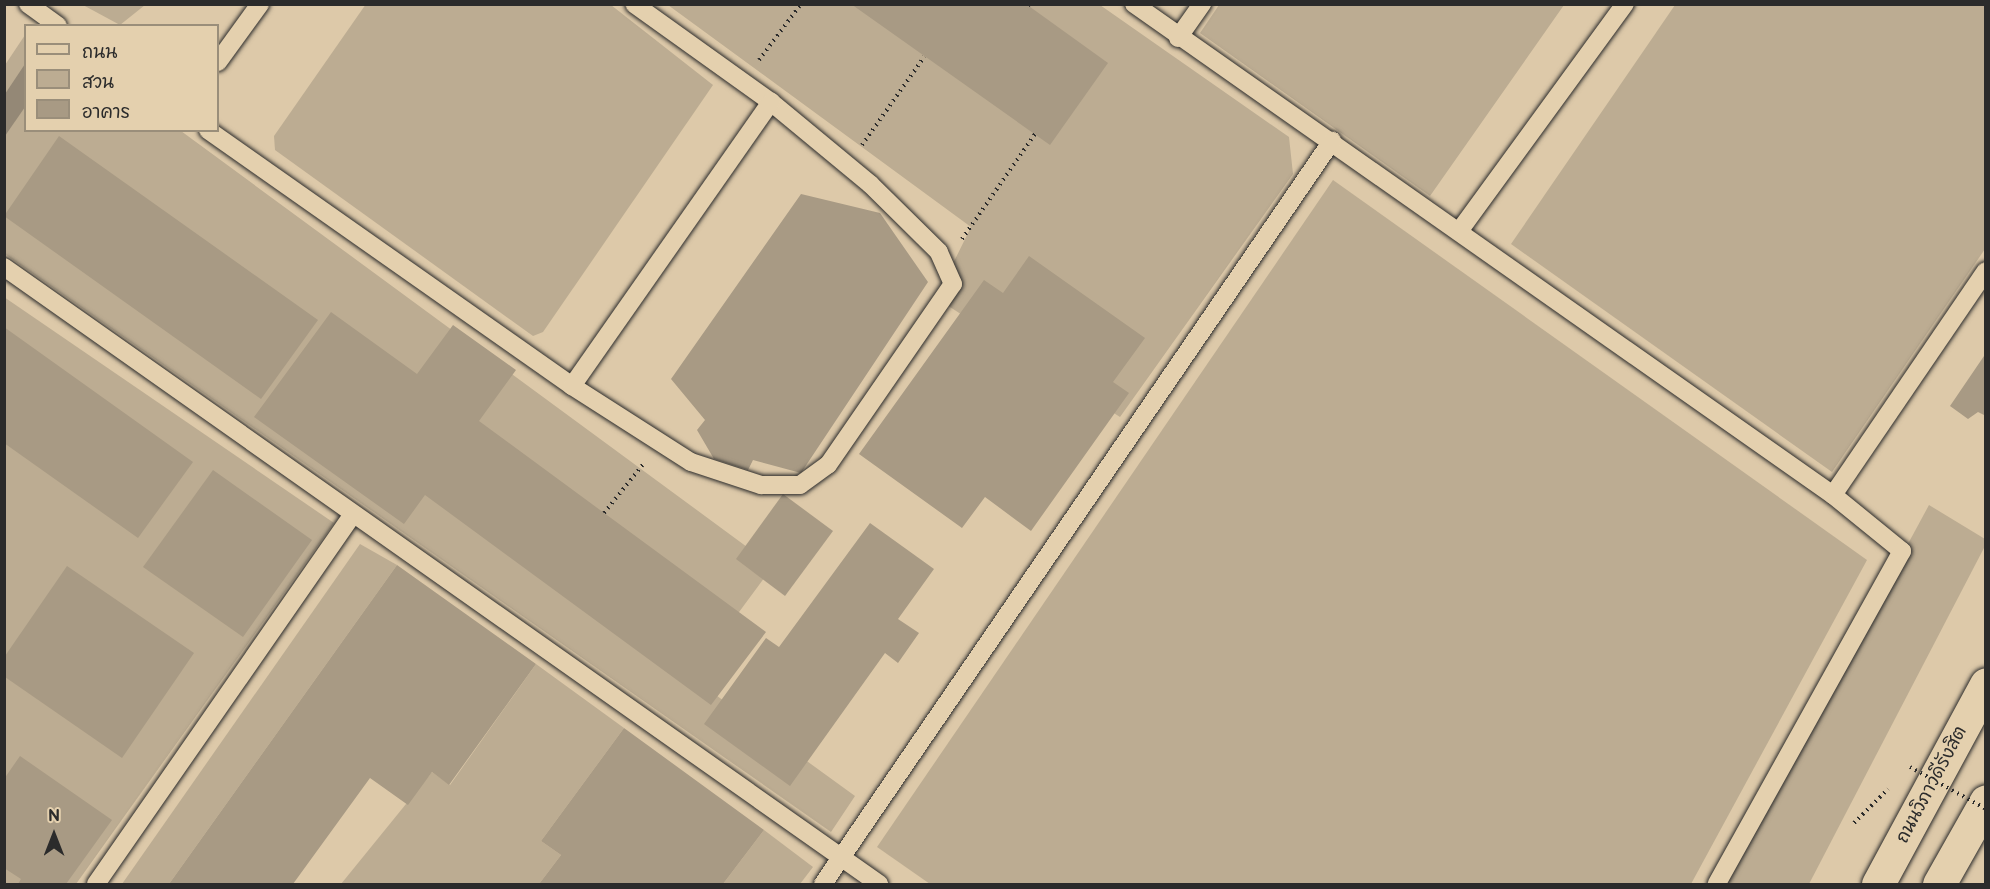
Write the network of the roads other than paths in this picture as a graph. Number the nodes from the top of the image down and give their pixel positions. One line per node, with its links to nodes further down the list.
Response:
1 (28, 4): 7 (lane)
2 (261, 4): 9 (lane)
3 (634, 4): 10 (lane)
4 (1134, 4): 8 (lane)
5 (1202, 4): 8 (lane)
6 (1625, 4): 13 (lane)
7 (55, 24)
8 (1178, 38): 12 (lane)
9 (219, 61)
10 (771, 102): 16 (lane); 16 (lane)
11 (211, 132): 16 (lane)
12 (1332, 141): 13 (lane); 21 (lane)
13 (1460, 230): 17 (lane)
14 (4, 267): 18 (lane)
15 (1986, 271): 17 (lane)
16 (572, 387)
17 (1833, 495): 25 (lane)
18 (353, 514): 21 (lane); 22 (lane)
19 (1986, 684): 26 (main road, ถนนวิภาวดีรังสิต)
20 (1986, 801): 27 (main road)
21 (842, 858): 23 (lane); 24 (lane)
22 (96, 885)
23 (823, 885)
24 (879, 885)
25 (1717, 885)
26 (1878, 885)
27 (1939, 885)

